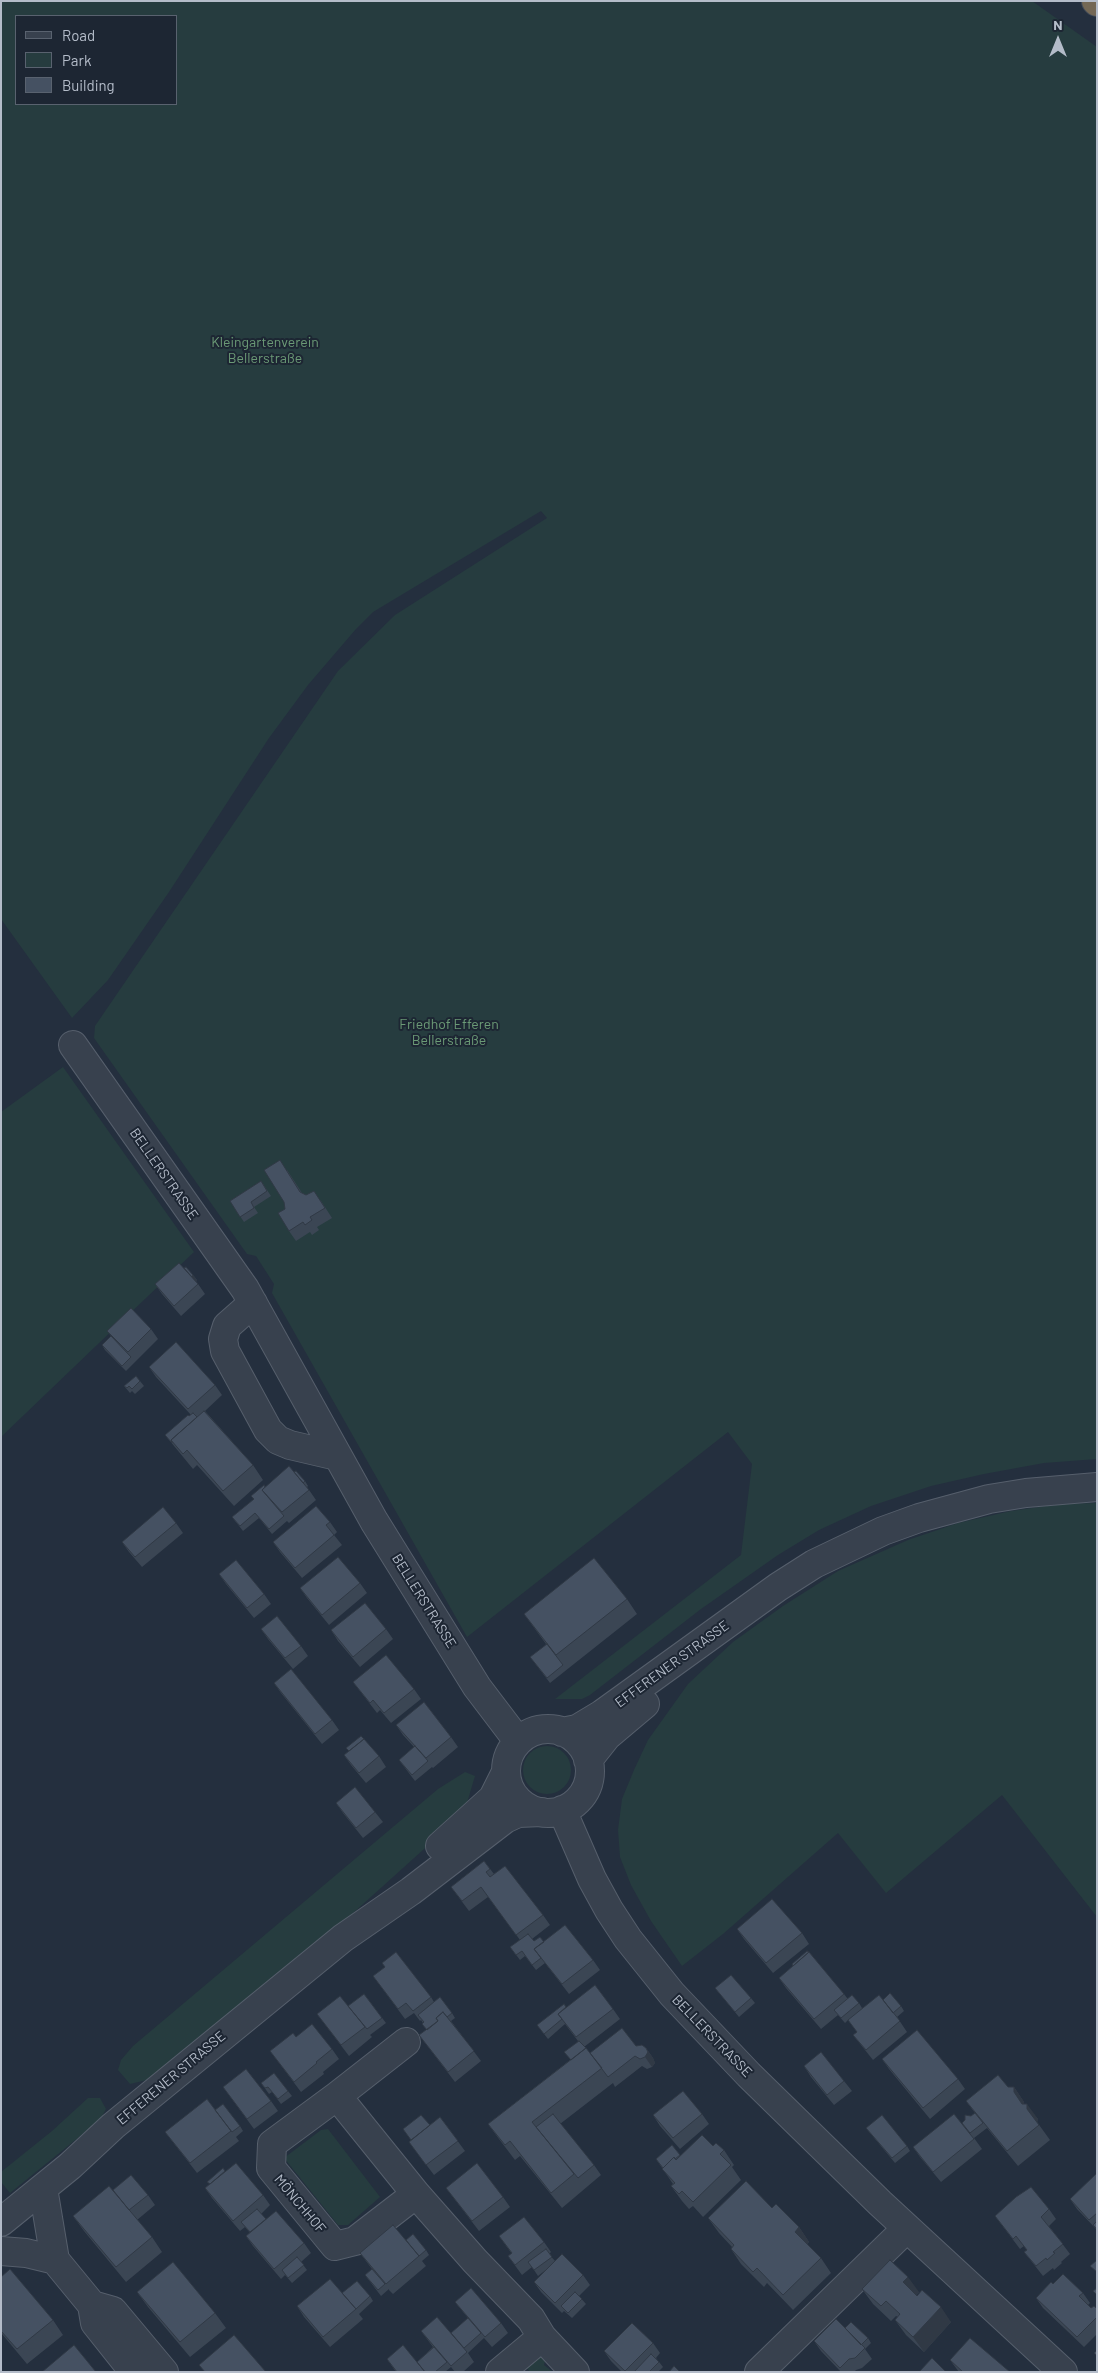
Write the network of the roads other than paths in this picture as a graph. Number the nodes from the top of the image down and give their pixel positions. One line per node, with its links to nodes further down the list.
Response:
1 (73, 1045): 2 (street, BELLERSTRASSE)
2 (253, 1303): 3 (street, BELLERSTRASSE); 3 (street)
3 (337, 1456): 7 (street, BELLERSTRASSE)
4 (1097, 1487): 5 (street, EFFERENER STRASSE)
5 (778, 1587): 6 (street, EFFERENER STRASSE); 8 (street, EFFERENER STRASSE)
6 (562, 1732): 7 (street); 8 (street)
7 (518, 1741): 9 (street)
8 (588, 1760): 10 (street)
9 (506, 1772): 10 (street); 11 (street, EFFERENER STRASSE)
10 (552, 1811): 11 (street, EFFERENER STRASSE); 17 (street, BELLERSTRASSE)
11 (343, 1938): 14 (street, EFFERENER STRASSE)
12 (406, 2042): 13 (street, MÖNCHHOF)
13 (337, 2096): 15 (street); 15 (street, MÖNCHHOF)
14 (43, 2188): 16 (street, EFFERENER STRASSE); 19 (street)
15 (416, 2194): 21 (street)
16 (1, 2222)
17 (907, 2228): 22 (street); 27 (street, BELLERSTRASSE)
18 (1, 2251): 19 (street)
19 (55, 2260): 20 (street)
20 (92, 2306): 23 (street); 24 (street)
21 (542, 2337): 25 (street); 26 (street)
22 (760, 2370)
23 (134, 2372)
24 (164, 2372)
25 (500, 2372)
26 (575, 2372)
27 (1063, 2372)

